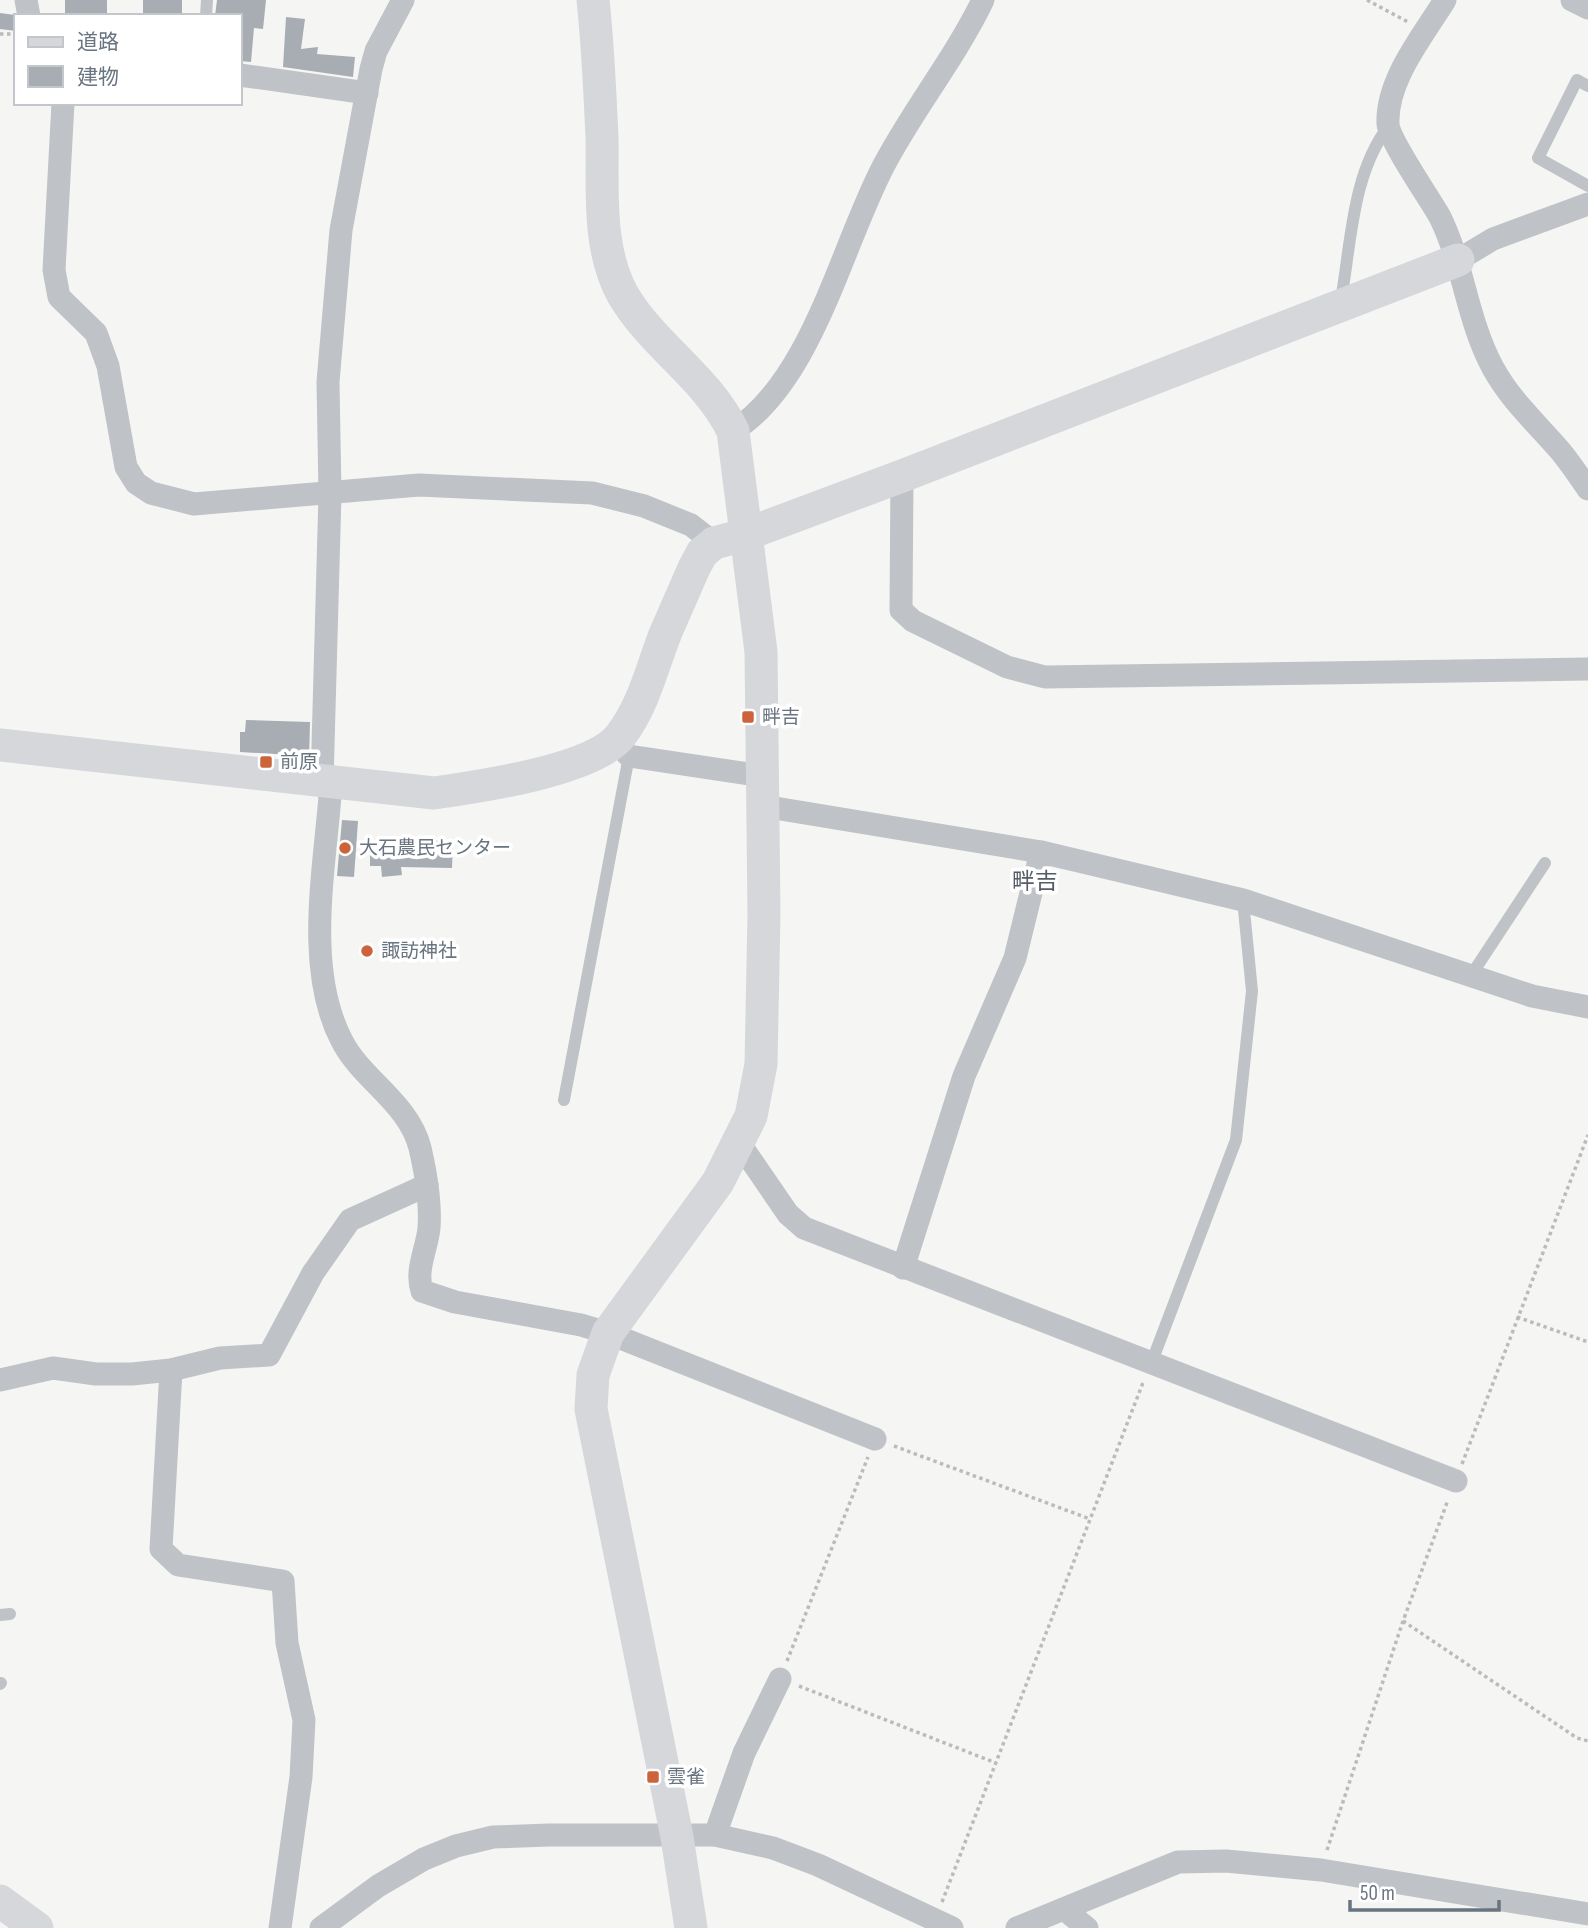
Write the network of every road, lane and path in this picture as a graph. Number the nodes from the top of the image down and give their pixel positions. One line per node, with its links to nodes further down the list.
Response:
1 (403, 0): 11 (street)
2 (593, 0): 18 (street)
3 (983, 0): 18 (street)
4 (1367, 0): 8 (path)
5 (1445, 0): 8 (street)
6 (1572, 0): 7 (street)
7 (1588, 8)
8 (1426, 32): 13 (street)
9 (242, 75): 11 (street)
10 (1588, 86): 14 (lane)
11 (367, 93): 21 (street)
12 (63, 105): 21 (street)
13 (1388, 127): 16 (street); 17 (lane)
14 (1588, 186)
15 (1588, 204): 16 (street)
16 (1458, 260): 17 (street); 20 (street)
17 (1340, 306): 19 (street)
18 (733, 432): 22 (street)
19 (902, 476): 22 (street); 23 (street)
20 (1588, 489)
21 (330, 494): 22 (street); 26 (street)
22 (729, 539): 25 (street); 27 (street)
23 (1588, 669)
24 (0, 744): 26 (street)
25 (622, 749): 26 (street); 27 (street); 33 (lane)
26 (327, 782): 36 (street)
27 (763, 791): 28 (street); 35 (street)
28 (1041, 852): 30 (street); 37 (street)
29 (1545, 863): 31 (lane)
30 (1242, 900): 31 (street); 41 (lane)
31 (1470, 977): 32 (street)
32 (1588, 1007)
33 (564, 1100)
34 (1588, 1135): 38 (path)
35 (740, 1144): 37 (street); 39 (street)
36 (427, 1185): 39 (street); 42 (street)
37 (903, 1268): 41 (street)
38 (1517, 1317): 40 (path); 45 (path)
39 (608, 1334): 44 (street); 52 (street)
40 (1588, 1342)
41 (1151, 1364): 45 (street); 46 (path)
42 (171, 1370): 43 (street); 59 (street)
43 (0, 1380)
44 (875, 1439): 46 (path); 48 (path)
45 (1455, 1481): 47 (path)
46 (1090, 1519): 50 (path)
47 (1403, 1620): 49 (path); 53 (path)
48 (780, 1679): 50 (path); 51 (street)
49 (1588, 1741)
50 (996, 1763): 57 (path)
51 (715, 1835): 52 (street); 57 (street)
52 (677, 1837): 60 (street); 61 (street)
53 (1321, 1870): 55 (street); 56 (street)
54 (0, 1901): 58 (street)
55 (1064, 1909): 62 (street); 63 (street)
56 (1588, 1914)
57 (944, 1924)
58 (37, 1928)
59 (280, 1928)
60 (321, 1928)
61 (691, 1928)
62 (1017, 1928)
63 (1087, 1928)

